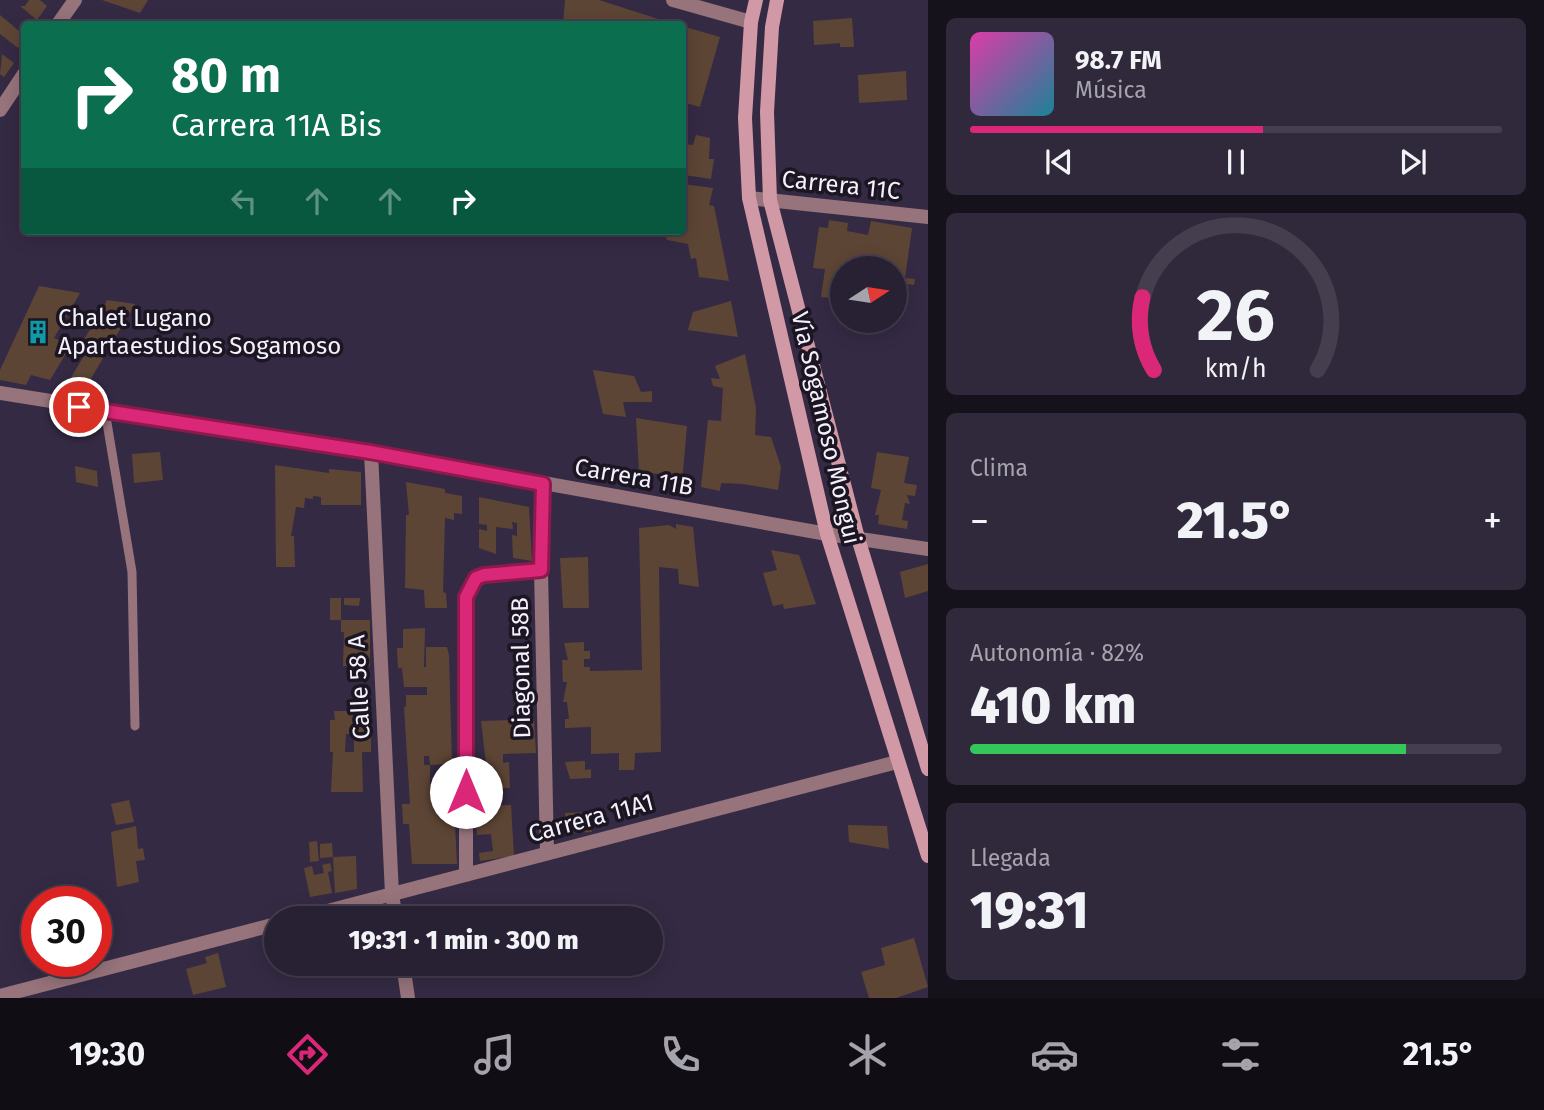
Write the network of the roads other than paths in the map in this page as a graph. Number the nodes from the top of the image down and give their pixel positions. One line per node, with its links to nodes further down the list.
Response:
1 (75, 0): 5 (street)
2 (673, 0): 6 (street)
3 (755, 0): 6 (main road, Vía Sogamoso Mongui)
4 (777, 0): 10 (main road)
5 (60, 21)
6 (751, 22): 9 (main road, Vía Sogamoso Mongui)
7 (21, 78): 8 (street)
8 (0, 110)
9 (749, 198): 10 (street, Carrera 11C); 16 (main road, Vía Sogamoso Mongui)
10 (770, 200): 11 (street, Carrera 11C); 17 (main road)
11 (928, 217)
12 (0, 393): 13 (street, Carrera 11B)
13 (105, 411): 14 (street, Carrera 11B); 20 (lane)
14 (370, 452): 15 (street, Carrera 11B); 26 (street, Calle 58 A)
15 (543, 484): 16 (street, Carrera 11B); 19 (street, Diagonal 58B)
16 (827, 534): 17 (street, Carrera 11B); 21 (main road, Vía Sogamoso Mongui)
17 (858, 538): 18 (street, Carrera 11B); 22 (main road)
18 (928, 549)
19 (541, 570): 23 (street, Diagonal 58B); 25 (street)
20 (135, 726)
21 (897, 762): 23 (street, Carrera 11A1); 24 (main road, Vía Sogamoso Mongui)
22 (928, 769)
23 (547, 852): 25 (street, Carrera 11A1)
24 (928, 856)
25 (466, 875): 26 (street, Carrera 11A1)
26 (392, 894): 27 (street, Carrera 11A1); 28 (street, Calle 58 A)
27 (346, 906)
28 (394, 906)
29 (264, 927): 31 (street)
30 (405, 976): 32 (street)
31 (0, 996)
32 (408, 998)

